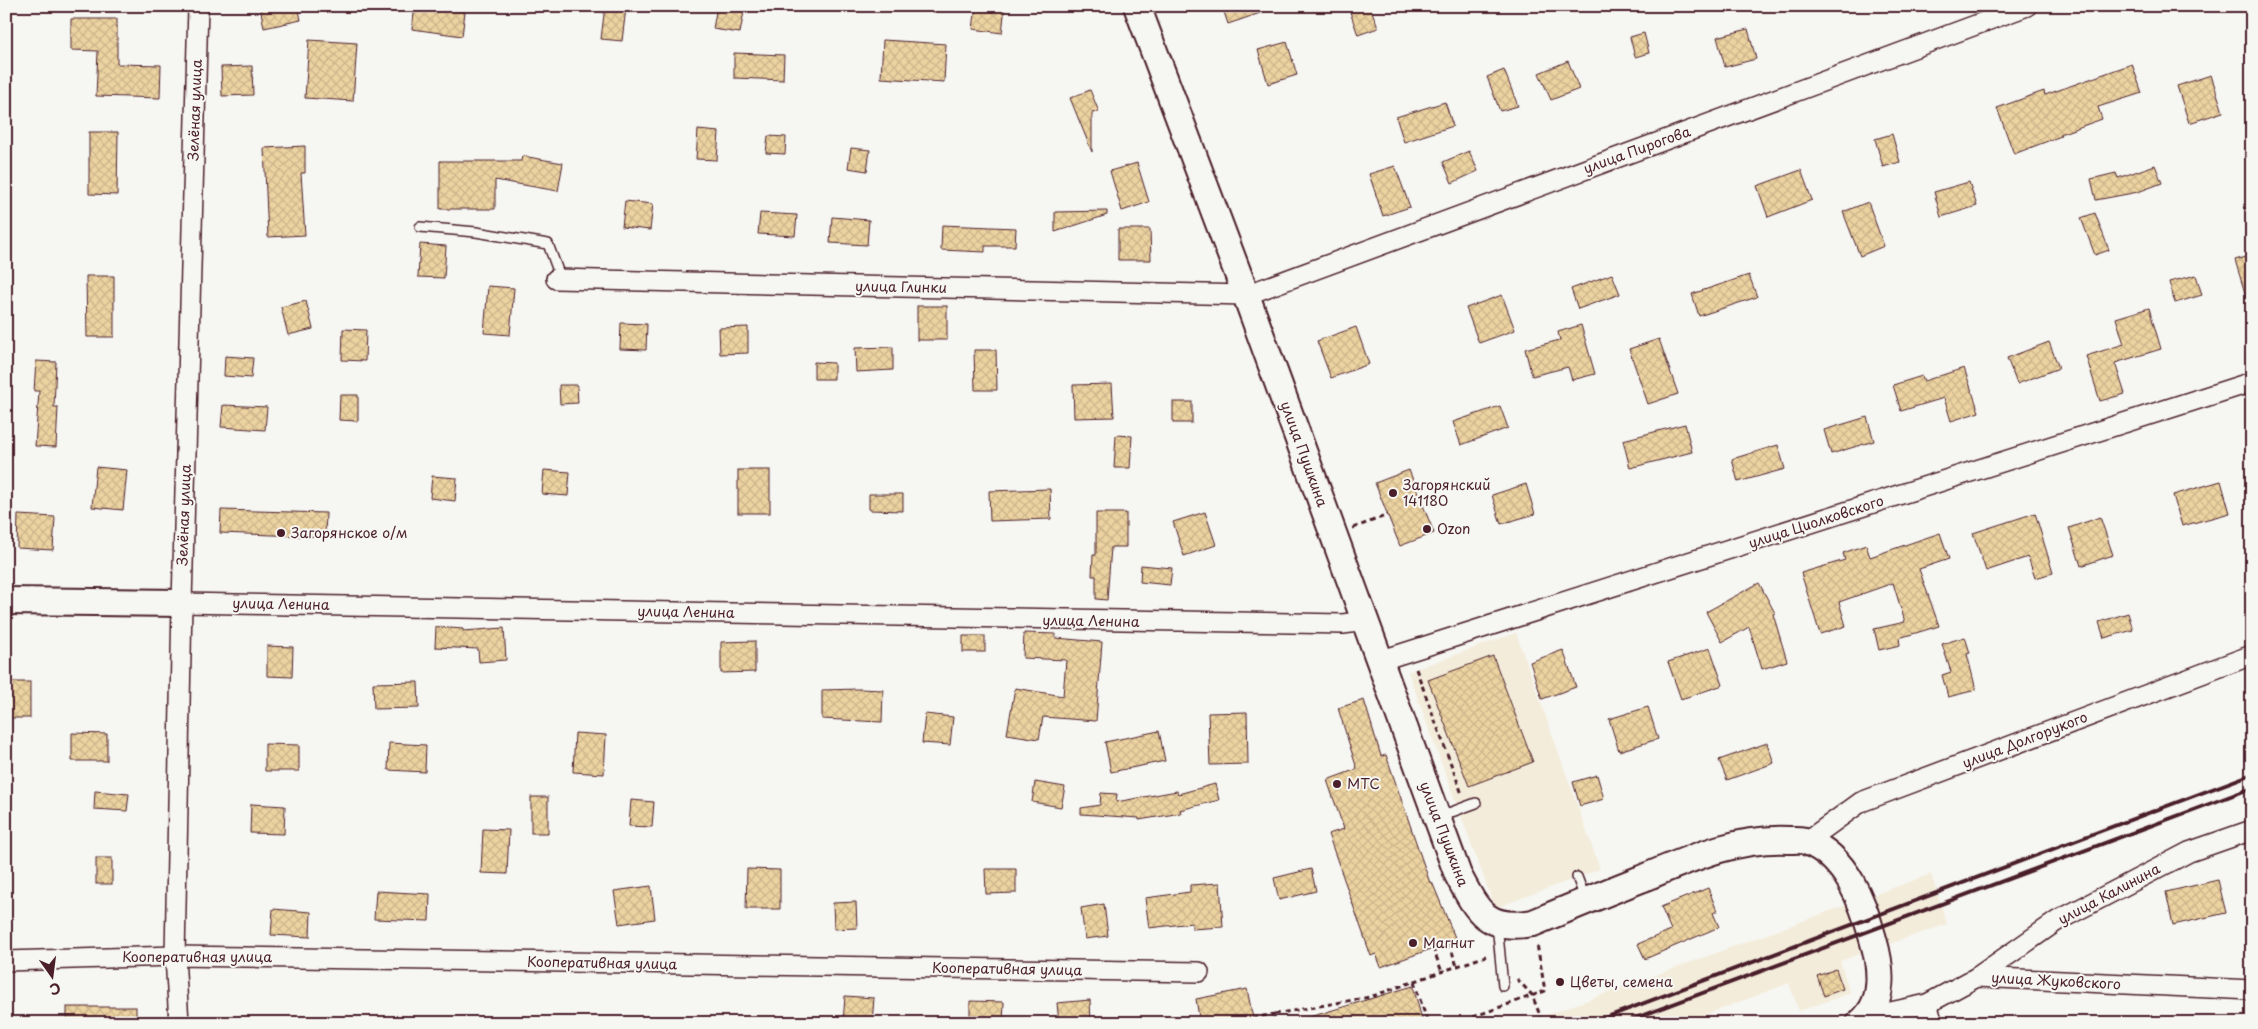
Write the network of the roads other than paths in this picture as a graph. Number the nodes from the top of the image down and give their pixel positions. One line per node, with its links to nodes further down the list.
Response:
1 (198, 6): 9 (street, Зелёная улица)
2 (1137, 6): 6 (main road, улица Пушкина)
3 (2027, 6): 6 (street, улица Пирогова)
4 (420, 227): 5 (lane)
5 (556, 279): 6 (street, улица Глинки)
6 (1246, 295): 10 (main road, улица Пушкина)
7 (2252, 382): 12 (street, улица Циолковского)
8 (6, 601): 9 (main road, улица Ленина)
9 (182, 603): 10 (street, улица Ленина); 18 (street, Зелёная улица)
10 (1365, 621): 12 (main road, улица Пушкина)
11 (2252, 655): 16 (street, улица Долгорукого)
12 (1380, 661): 14 (main road, улица Пушкина)
13 (1476, 803): 14 (lane)
14 (1437, 818): 17 (main road, улица Пушкина)
15 (2252, 830): 21 (street, улица Калинина)
16 (1807, 841): 17 (main road); 25 (main road)
17 (1497, 924): 22 (lane)
18 (175, 956): 19 (street, Кооперативная улица); 20 (street, Кооперативная улица); 26 (street, Зелёная улица)
19 (6, 961)
20 (1199, 972)
21 (1977, 977): 23 (street, улица Жуковского); 24 (street, улица Жуковского)
22 (1503, 986)
23 (2252, 990)
24 (1927, 1004): 25 (street, улица Жуковского); 27 (street)
25 (1864, 1020)
26 (179, 1023)
27 (1933, 1023)

